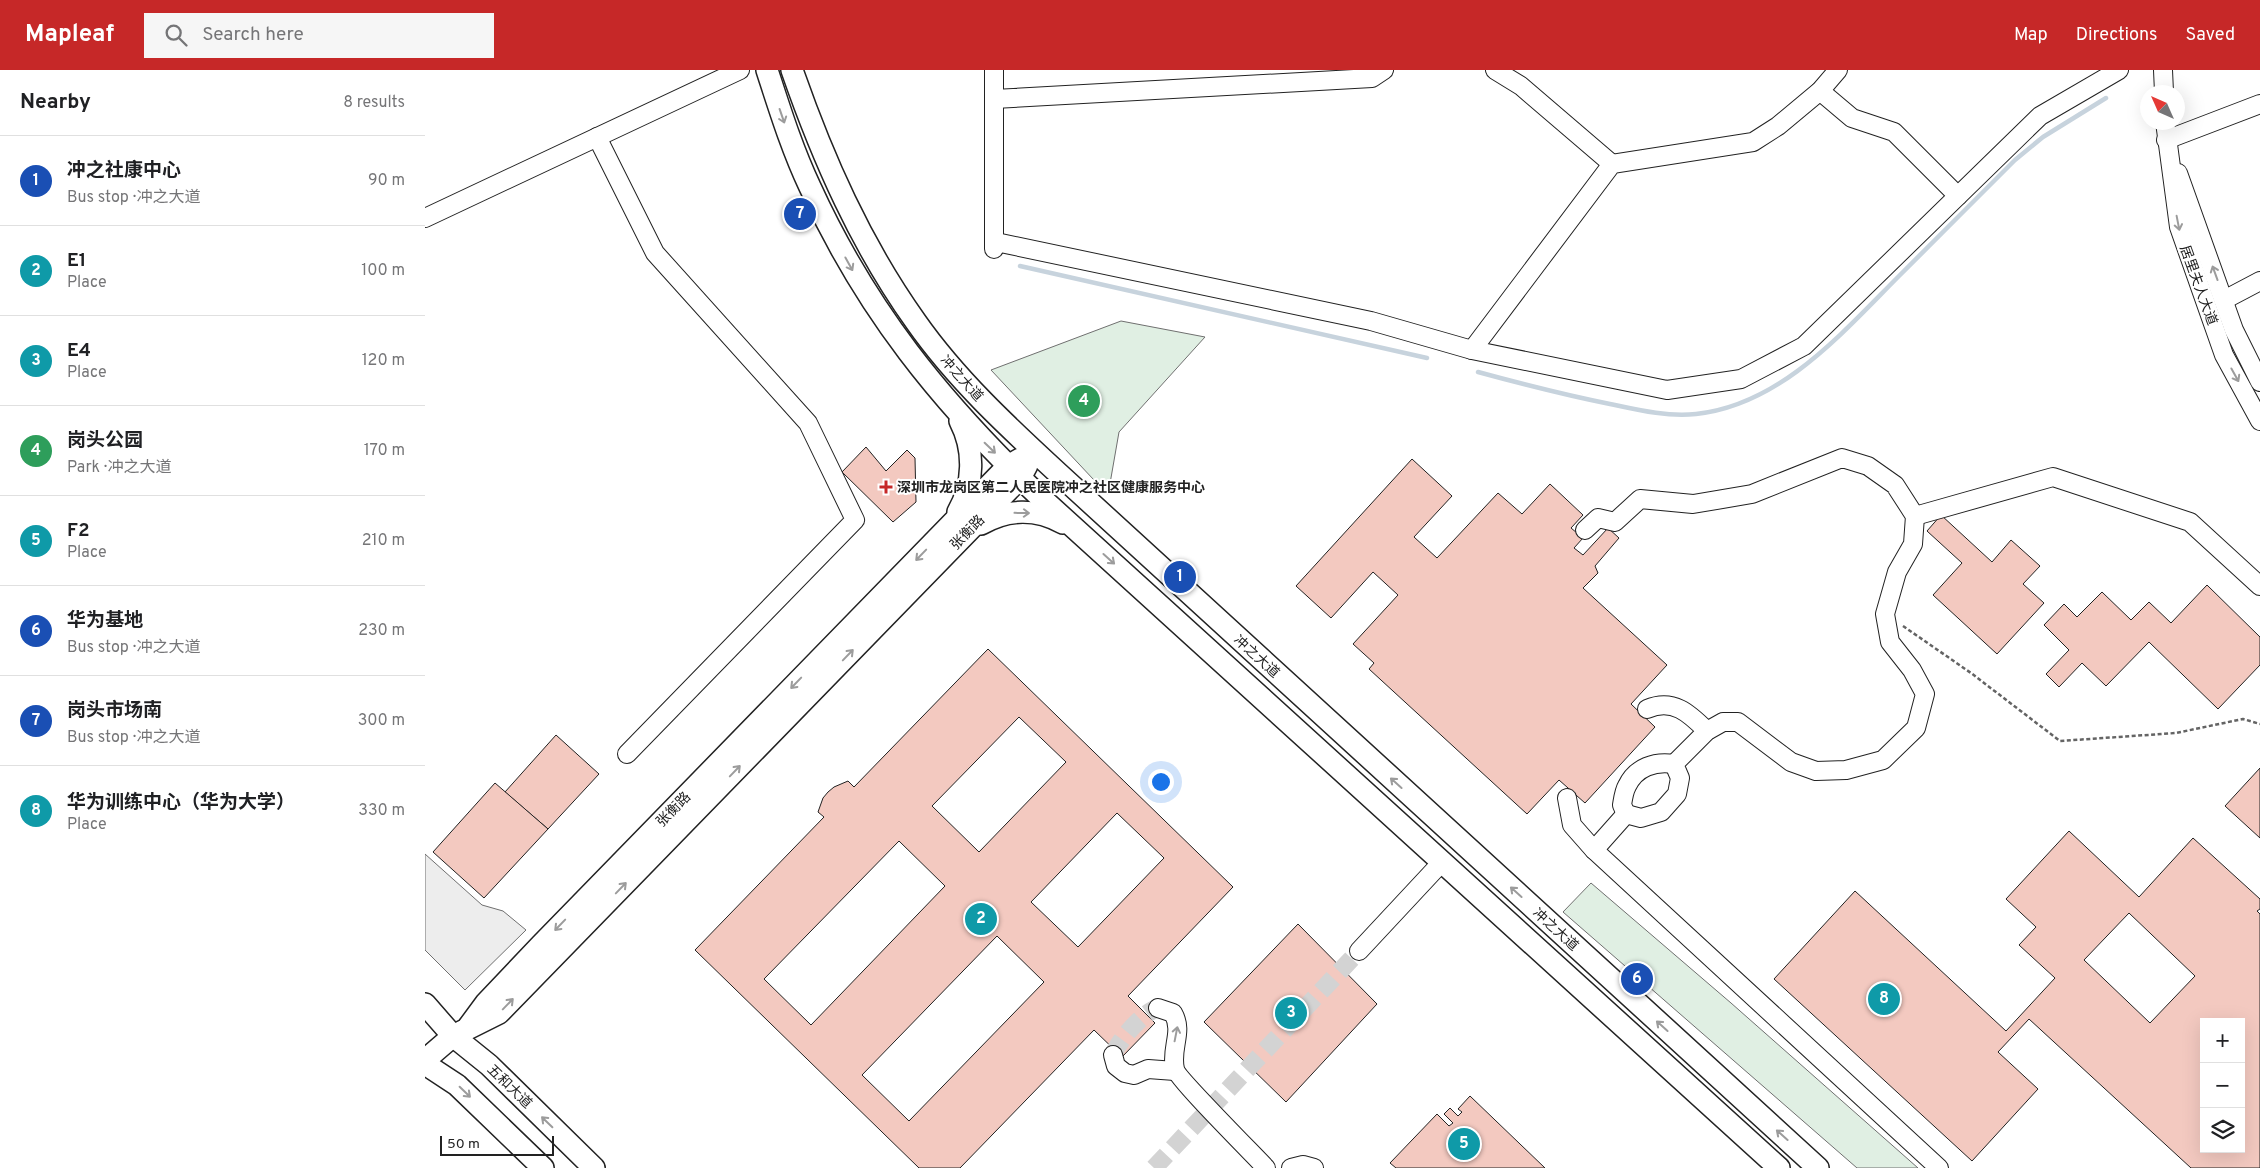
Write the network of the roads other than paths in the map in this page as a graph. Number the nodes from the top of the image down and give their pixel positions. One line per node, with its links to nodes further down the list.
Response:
1 (740, 70): 15 (street)
2 (767, 70): 24 (main road, 冲之大道, one-way to 24)
3 (792, 70): 26 (main road, 冲之大道)
4 (994, 70): 12 (street)
5 (1384, 70): 12 (street)
6 (1495, 70): 17 (street)
7 (1838, 70): 11 (street)
8 (2119, 70): 18 (street)
9 (2163, 70): 10 (street)
10 (2164, 85)
11 (1820, 91): 17 (street); 18 (street)
12 (994, 99): 22 (street)
13 (2260, 104): 16 (street)
14 (2165, 130): 16 (street, 居里夫人大道)
15 (597, 137): 19 (street); 35 (street)
16 (2166, 140): 21 (street, 居里夫人大道, one-way to 16); 25 (street, 居里夫人大道, one-way to 25)
17 (1612, 164): 22 (street)
18 (1958, 196): 22 (street)
19 (425, 218)
20 (2260, 281): 21 (street)
21 (2224, 300): 23 (street, 居里夫人大道)
22 (1472, 350)
23 (2260, 382)
24 (954, 410): 27 (main road, 冲之大道, one-way to 27); 31 (main road)
25 (2260, 421)
26 (1034, 451): 27 (main road, 张衡路); 54 (main road, 冲之大道, one-way to 26)
27 (1014, 472): 30 (main road, 冲之大道); 31 (main road, 张衡路)
28 (1915, 516): 29 (street); 32 (street); 34 (street)
29 (1585, 530)
30 (1078, 531): 31 (main road, one-way to 30); 40 (main road, 冲之大道, one-way to 40)
31 (956, 532): 44 (main road, 张衡路)
32 (2260, 586)
33 (1647, 709): 34 (street)
34 (1707, 731): 36 (street)
35 (627, 754)
36 (1674, 764): 38 (street); 38 (street)
37 (1567, 798): 39 (street)
38 (1626, 814): 39 (street)
39 (1593, 850): 55 (street)
40 (1442, 862): 41 (street); 53 (main road, 冲之大道)
41 (1359, 951)
42 (425, 1004): 44 (main road, 五和大道)
43 (1159, 1008): 47 (street, one-way to 43)
44 (460, 1033): 46 (main road, 张衡路); 49 (main road, 五和大道, one-way to 44)
45 (1113, 1055): 47 (street)
46 (425, 1062): 48 (main road, one-way to 48)
47 (1175, 1071): 50 (street)
48 (543, 1168)
49 (594, 1168)
50 (1266, 1168)
51 (1291, 1168): 52 (street)
52 (1314, 1168)
53 (1779, 1168)
54 (1818, 1168)
55 (1939, 1168)

